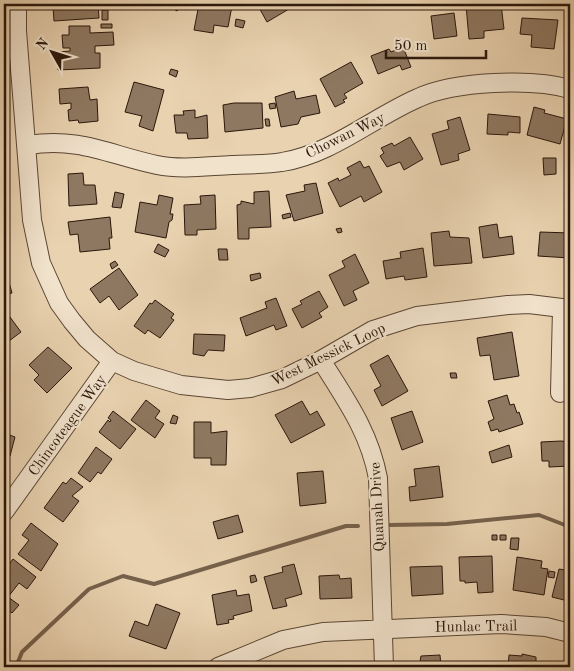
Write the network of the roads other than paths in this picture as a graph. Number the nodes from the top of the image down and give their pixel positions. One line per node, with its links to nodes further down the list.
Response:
1 (17, 4): 2 (street, West Messick Loop)
2 (10, 31): 4 (street, West Messick Loop)
3 (570, 89): 4 (street, Chowan Way)
4 (28, 144): 7 (street, West Messick Loop)
5 (566, 309): 6 (street, West Messick Loop); 8 (street)
6 (321, 360): 7 (street, West Messick Loop); 10 (street, Quanah Drive)
7 (112, 361): 9 (street, Chincoteague Way)
8 (560, 393)
9 (4, 512)
10 (382, 628): 11 (street, Hunlac Trail); 12 (street, Hunlac Trail); 13 (street, Quanah Drive)
11 (570, 633)
12 (218, 667)
13 (384, 667)

